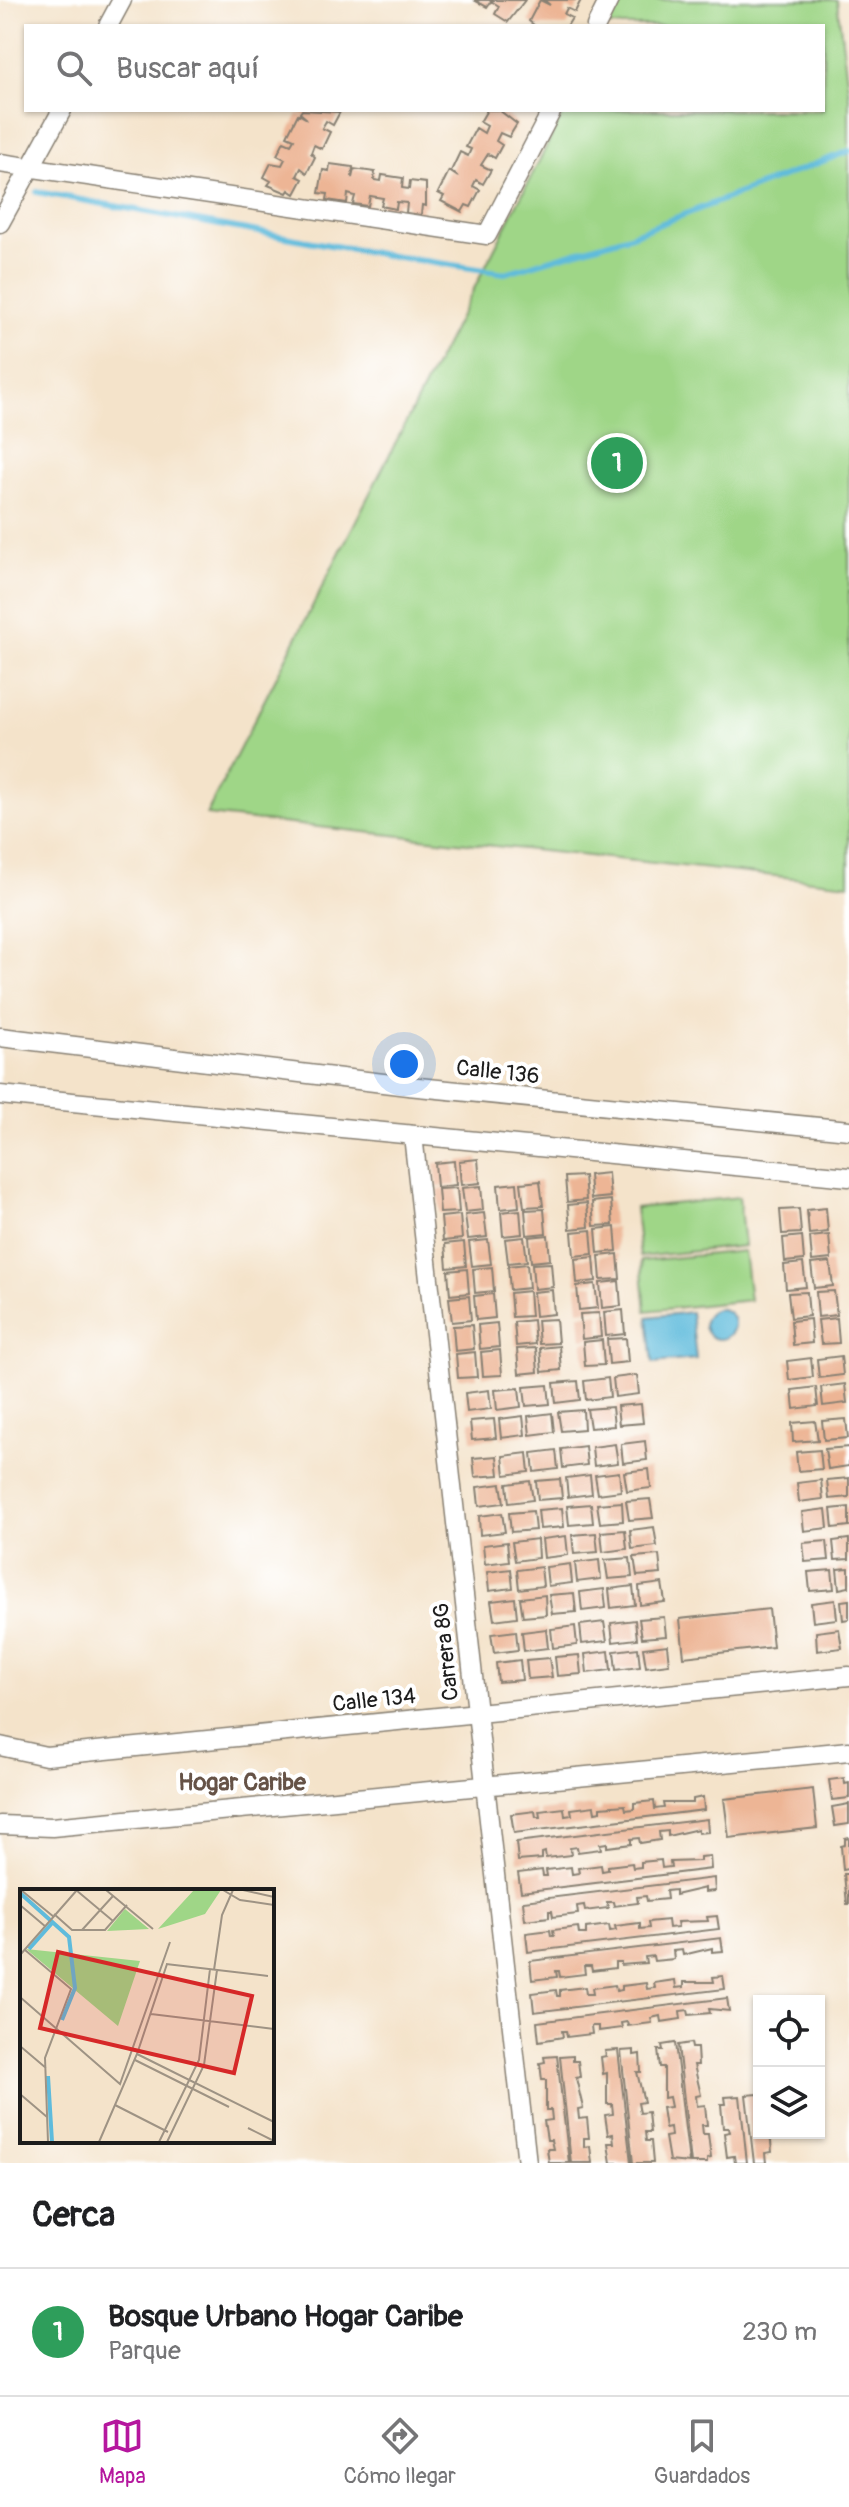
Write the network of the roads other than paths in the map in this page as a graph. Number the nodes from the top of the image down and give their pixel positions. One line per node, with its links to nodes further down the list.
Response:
1 (122, 0): 3 (street)
2 (609, 0): 4 (street)
3 (109, 24)
4 (597, 24)
5 (61, 112): 8 (street)
6 (551, 112): 8 (street)
7 (0, 163): 8 (street)
8 (30, 167): 9 (street)
9 (0, 223)
10 (0, 1037): 12 (street, Calle 136)
11 (0, 1095): 13 (street)
12 (849, 1130)
13 (413, 1135): 14 (street); 16 (street, Carrera 8G)
14 (849, 1177)
15 (849, 1676): 16 (street, Calle 134)
16 (476, 1713): 17 (street, Calle 134); 19 (street, Carrera 8G)
17 (0, 1746)
18 (849, 1751): 19 (street)
19 (484, 1786): 20 (street); 21 (street, Carrera 8G)
20 (0, 1825)
21 (527, 2163)

